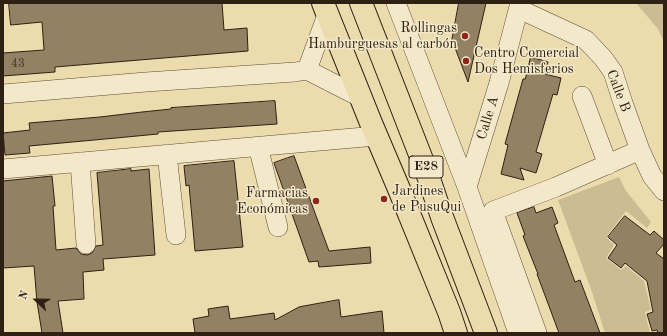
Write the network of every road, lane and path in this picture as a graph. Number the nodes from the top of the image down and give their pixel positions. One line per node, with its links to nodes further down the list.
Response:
1 (361, 3): 22 (main road, E28)
2 (396, 3): 16 (street)
3 (519, 6): 11 (street, Calle B); 16 (street, Calle A)
4 (325, 9): 5 (street); 8 (main road, E28)
5 (307, 70): 6 (street); 8 (street)
6 (3, 94)
7 (582, 96): 14 (street)
8 (362, 98): 9 (main road, E28)
9 (376, 136): 10 (street); 21 (main road, E28)
10 (258, 146): 12 (street); 18 (street)
11 (640, 150): 14 (street); 17 (street, Calle B)
12 (167, 154): 13 (street); 19 (street)
13 (80, 162): 15 (street); 20 (street)
14 (608, 165): 24 (street)
15 (3, 169)
16 (467, 187): 23 (street)
17 (664, 191)
18 (278, 227)
19 (176, 235)
20 (86, 244)
21 (456, 333)
22 (486, 333)
23 (518, 333)
24 (537, 333)

